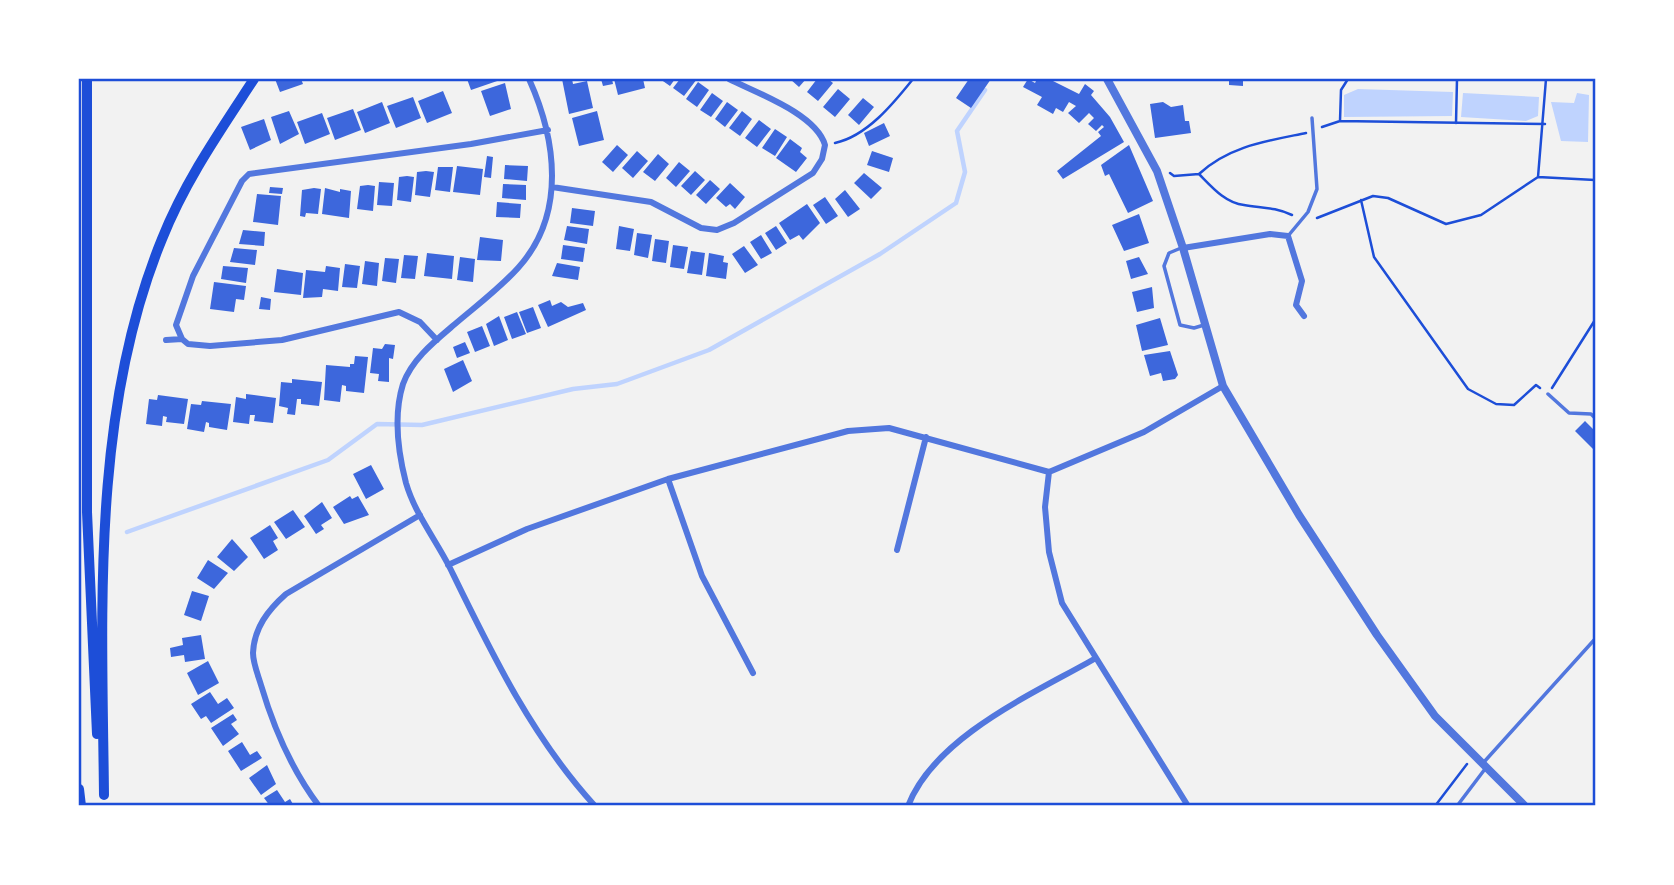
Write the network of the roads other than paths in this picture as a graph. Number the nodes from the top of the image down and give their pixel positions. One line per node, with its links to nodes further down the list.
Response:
1 (87, 79): 30 (main road)
2 (254, 79): 30 (main road)
3 (529, 79): 7 (street)
4 (729, 79): 8 (street)
5 (1107, 79): 10 (street)
6 (1312, 118): 9 (lane)
7 (548, 130): 8 (street); 13 (street)
8 (552, 187): 15 (street)
9 (1288, 236): 10 (street); 11 (street)
10 (1184, 248): 12 (street); 12 (lane)
11 (1304, 316)
12 (1204, 325): 16 (street)
13 (182, 339): 14 (street); 15 (street)
14 (166, 340)
15 (437, 340): 22 (street)
16 (1223, 386): 20 (street); 28 (street)
17 (1548, 394): 18 (lane)
18 (1595, 418)
19 (926, 437): 20 (street); 21 (street); 23 (street)
20 (1049, 472): 26 (street)
21 (668, 478): 24 (street); 27 (street)
22 (420, 515): 24 (street); 32 (street)
23 (897, 550)
24 (448, 565): 33 (street)
25 (1595, 639): 28 (lane)
26 (1096, 658): 34 (street); 35 (street)
27 (753, 673)
28 (1485, 765): 36 (lane); 37 (street)
29 (79, 789): 31 (main road)
30 (104, 801)
31 (81, 806)
32 (319, 806)
33 (595, 806)
34 (908, 806)
35 (1188, 806)
36 (1457, 806)
37 (1525, 806)

